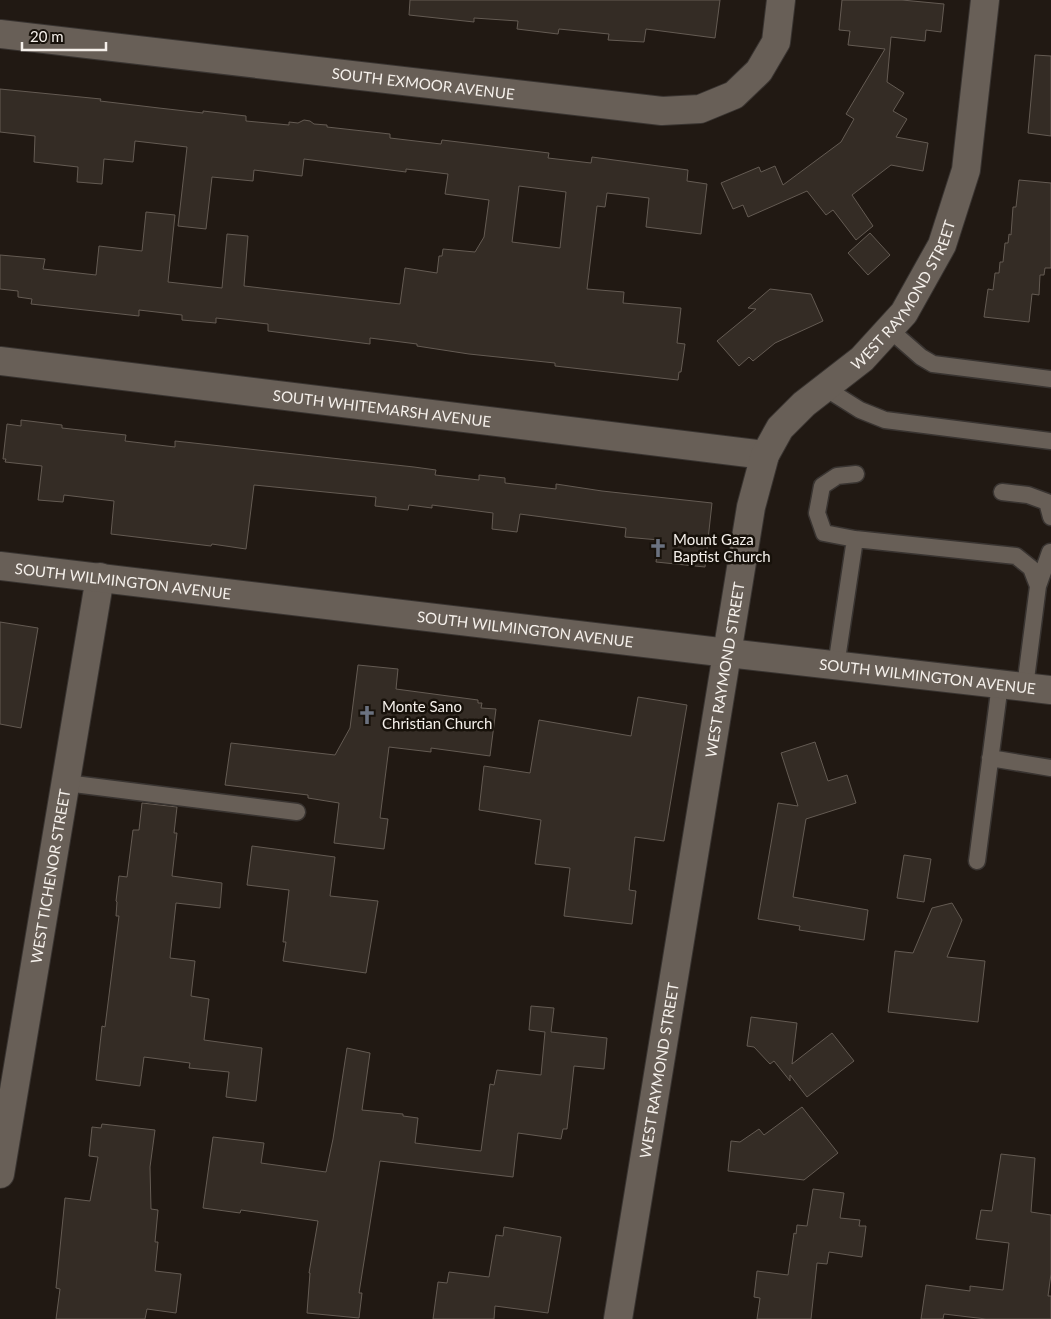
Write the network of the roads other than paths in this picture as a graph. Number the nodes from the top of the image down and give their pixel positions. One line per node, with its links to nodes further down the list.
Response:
1 (781, 0): 3 (street, SOUTH EXMOOR AVENUE)
2 (985, 0): 4 (street, WEST RAYMOND STREET)
3 (0, 34)
4 (889, 329): 6 (lane); 7 (street, WEST RAYMOND STREET)
5 (0, 361): 9 (street, SOUTH WHITEMARSH AVENUE)
6 (1051, 380)
7 (825, 388): 8 (lane); 9 (street, WEST RAYMOND STREET)
8 (1051, 441)
9 (765, 455): 18 (street, WEST RAYMOND STREET)
10 (856, 474): 13 (lane)
11 (1002, 492): 12 (lane)
12 (1051, 517)
13 (854, 540): 17 (lane); 19 (lane)
14 (1050, 552): 17 (lane)
15 (0, 566): 16 (street, SOUTH WILMINGTON AVENUE)
16 (100, 577): 18 (street, SOUTH WILMINGTON AVENUE); 23 (street, WEST TICHENOR STREET)
17 (1038, 586): 20 (lane)
18 (728, 653): 19 (street, SOUTH WILMINGTON AVENUE); 27 (street, WEST RAYMOND STREET)
19 (836, 666): 20 (street, SOUTH WILMINGTON AVENUE)
20 (1025, 687): 21 (lane)
21 (990, 758): 22 (lane); 25 (lane)
22 (1051, 768)
23 (66, 783): 24 (lane); 26 (street, WEST TICHENOR STREET)
24 (297, 812)
25 (977, 861)
26 (0, 1174)
27 (618, 1319)

